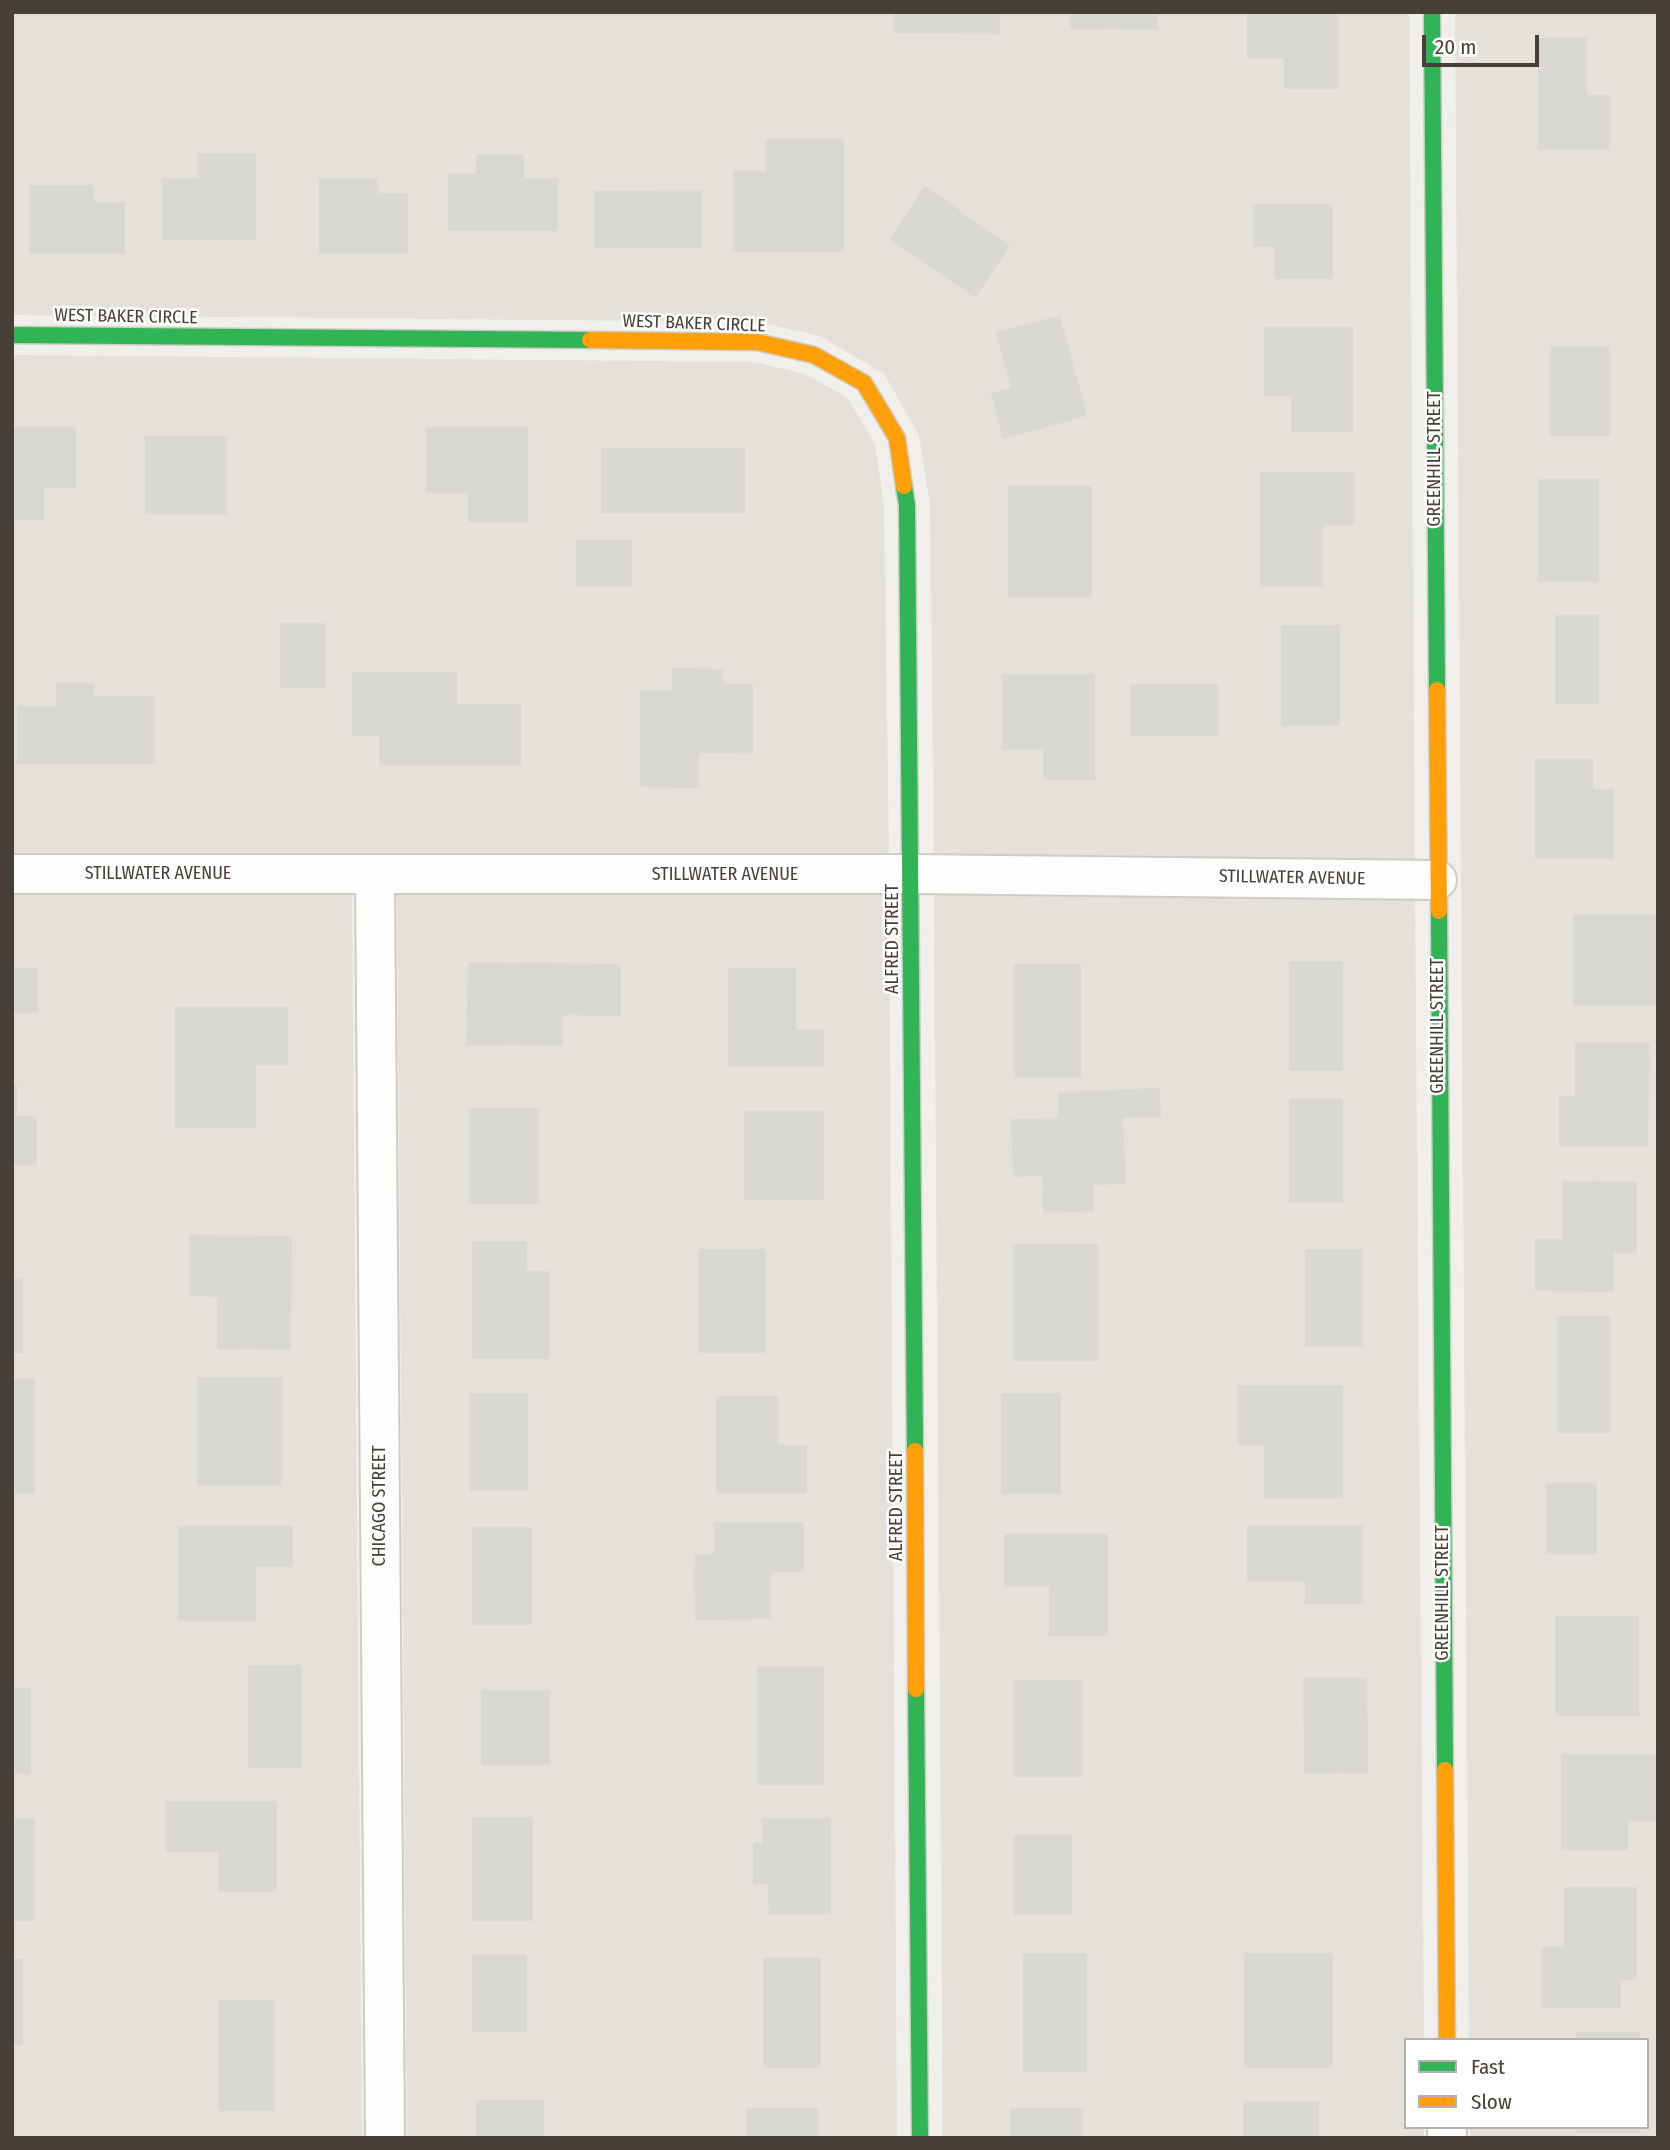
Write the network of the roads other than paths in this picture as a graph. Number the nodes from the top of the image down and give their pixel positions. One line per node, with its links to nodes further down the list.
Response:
1 (1432, 12): 6 (street, GREENHILL STREET)
2 (12, 335): 4 (street, WEST BAKER CIRCLE)
3 (12, 874): 5 (street, STILLWATER AVENUE)
4 (911, 874): 5 (street, STILLWATER AVENUE); 6 (street, STILLWATER AVENUE); 9 (street, ALFRED STREET)
5 (375, 875): 8 (street, CHICAGO STREET)
6 (1437, 880): 7 (street, GREENHILL STREET)
7 (1447, 2038)
8 (385, 2138)
9 (920, 2138)

